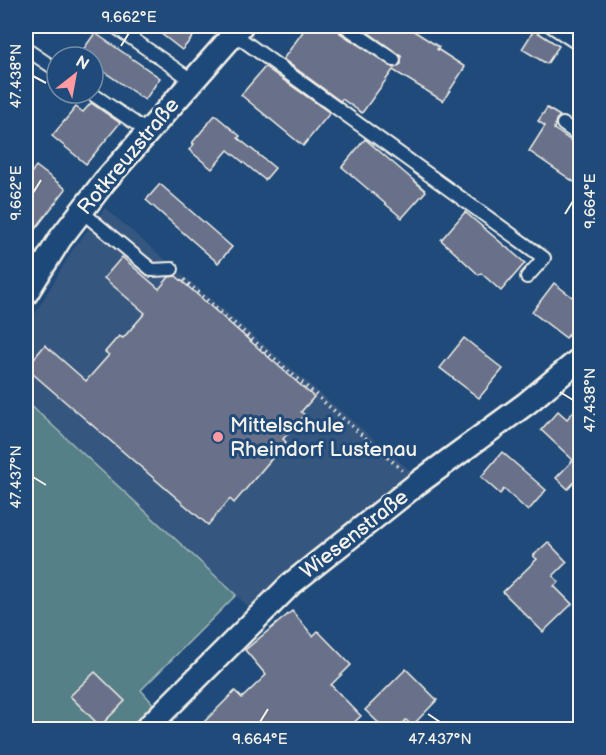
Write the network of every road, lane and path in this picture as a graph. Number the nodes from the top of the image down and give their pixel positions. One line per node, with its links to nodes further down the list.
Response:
1 (114, 26): 9 (lane)
2 (345, 26): 7 (lane)
3 (550, 26): 5 (lane)
4 (237, 30): 9 (street, Rotkreuzstraße); 16 (lane)
5 (580, 45)
6 (26, 49): 8 (lane)
7 (394, 60)
8 (45, 62)
9 (193, 81): 12 (street, Rotkreuzstraße)
10 (105, 103): 12 (lane)
11 (563, 124): 13 (lane)
12 (148, 132): 14 (street, Rotkreuzstraße)
13 (580, 136)
14 (81, 211): 15 (lane); 17 (street, Rotkreuzstraße)
15 (172, 269): 19 (path)
16 (527, 277)
17 (26, 293)
18 (580, 358): 19 (street, Wiesenstraße)
19 (418, 483): 20 (street, Wiesenstraße)
20 (145, 729)

